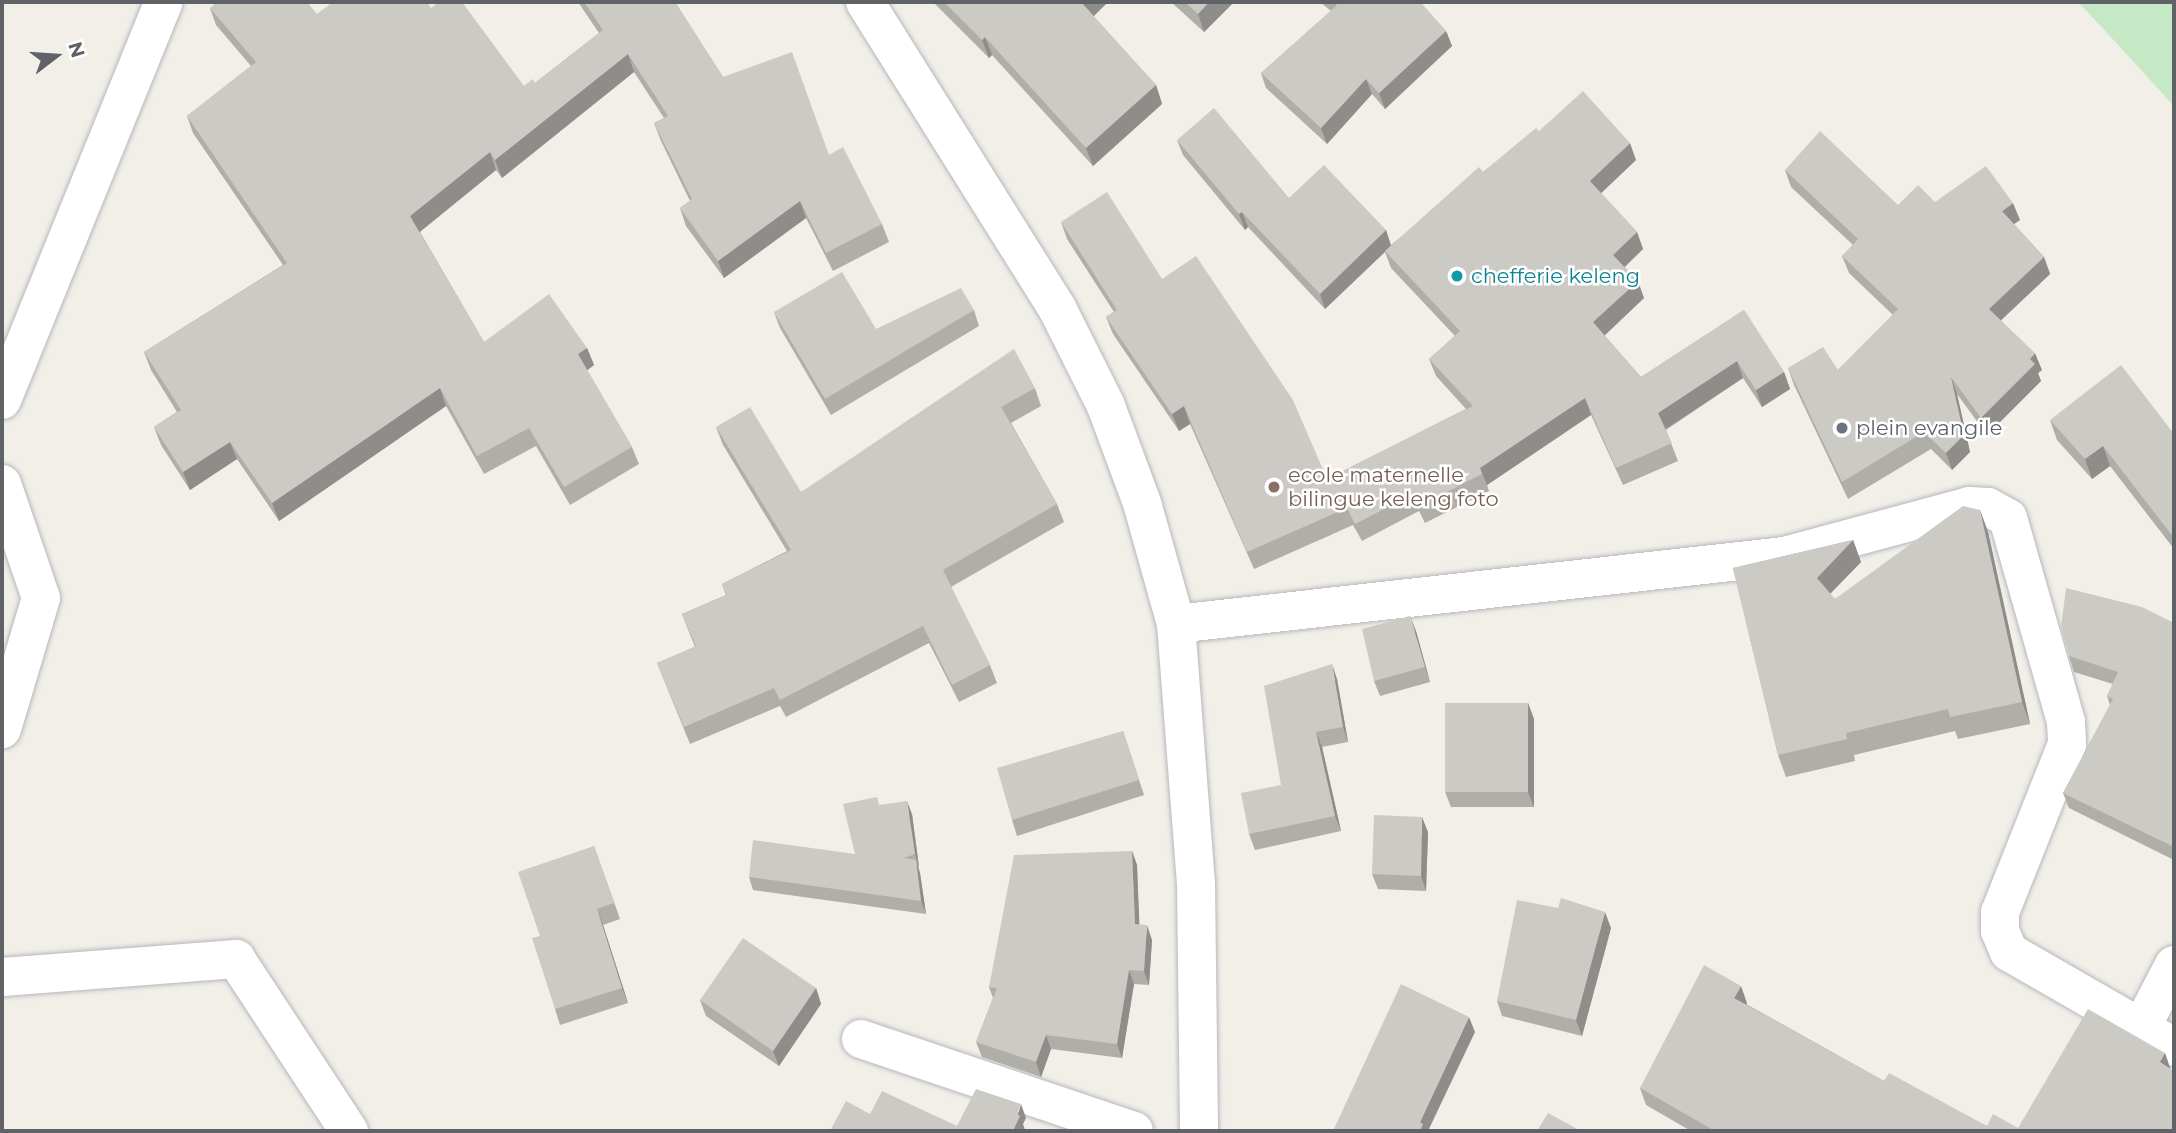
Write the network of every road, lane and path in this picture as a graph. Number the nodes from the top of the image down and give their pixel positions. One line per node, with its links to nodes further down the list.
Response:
1 (164, 2): 3 (street)
2 (865, 2): 5 (street)
3 (2, 400)
4 (2, 484): 6 (street)
5 (1176, 624): 9 (street); 14 (street)
6 (2, 729)
7 (2174, 965): 9 (street)
8 (2, 977): 12 (street)
9 (2141, 1028): 11 (street)
10 (861, 1040): 13 (street)
11 (2174, 1047)
12 (349, 1131)
13 (1134, 1131)
14 (1199, 1131)

